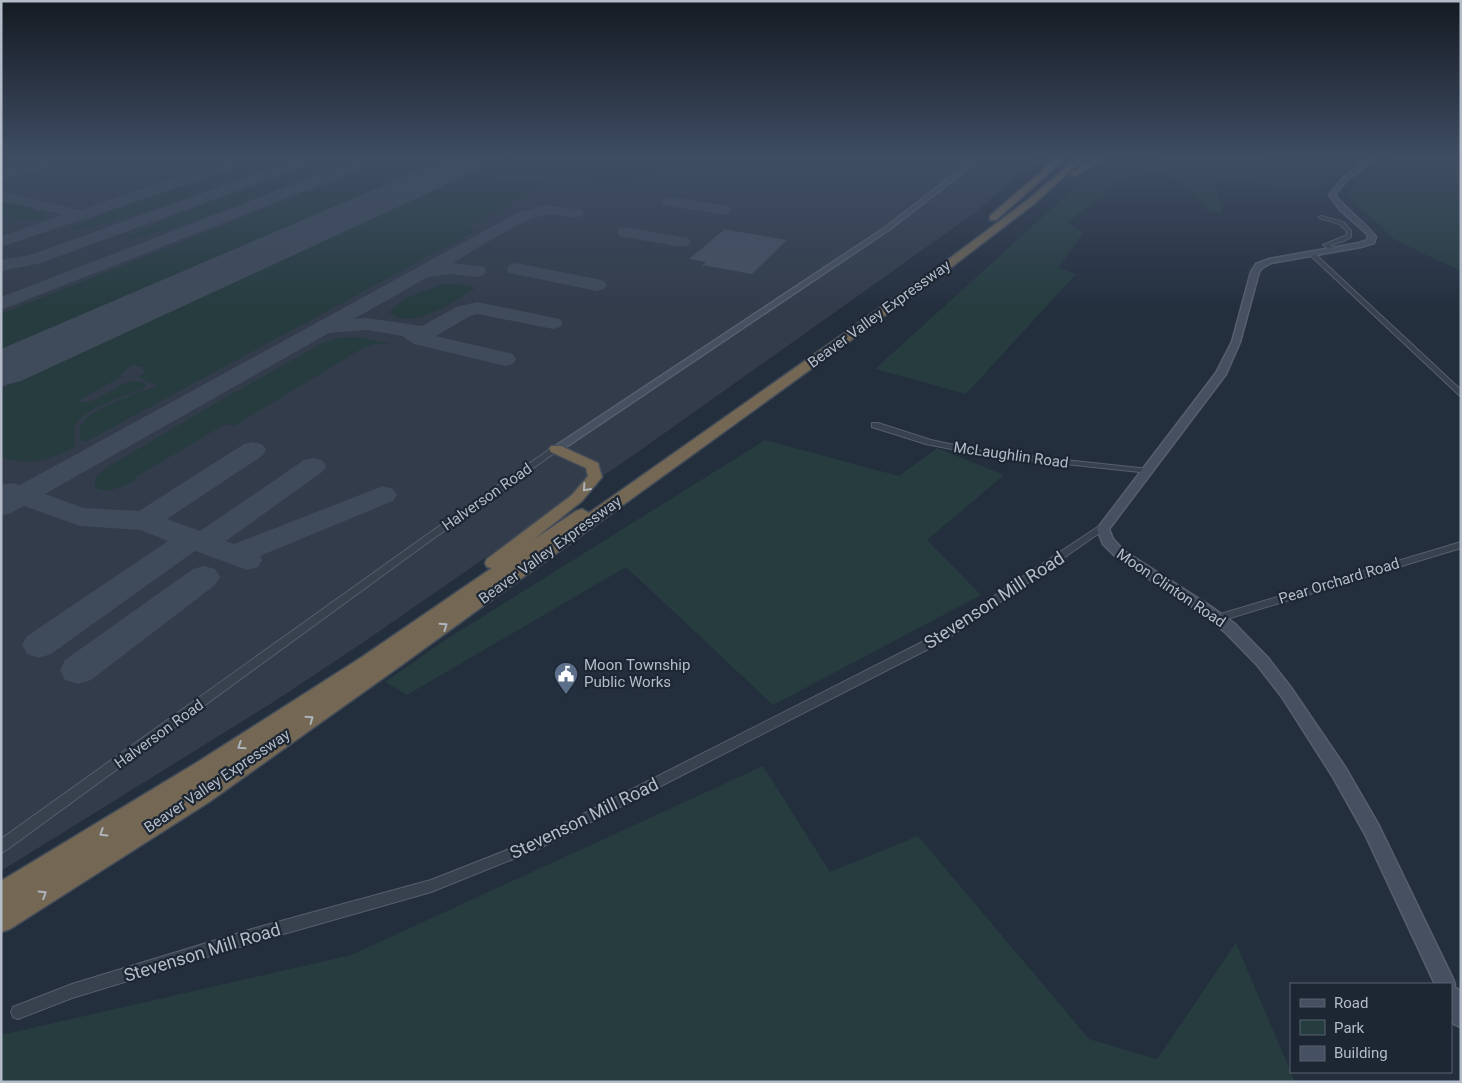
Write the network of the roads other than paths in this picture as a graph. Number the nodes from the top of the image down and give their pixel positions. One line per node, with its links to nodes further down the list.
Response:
1 (915, 208): 10 (street, Halverson Road)
2 (1006, 208): 15 (highway, Beaver Valley Expressway)
3 (1023, 208): 18 (highway, Beaver Valley Expressway, one-way to 3)
4 (1341, 208): 6 (street)
5 (1321, 217): 6 (street)
6 (1333, 250): 7 (street)
7 (1312, 254): 8 (street); 11 (street)
8 (1461, 394)
9 (875, 425): 11 (street, McLaughlin Road)
10 (556, 450): 15 (highway, one-way to 15); 16 (street, Halverson Road)
11 (1149, 471): 12 (street)
12 (1105, 525): 14 (street, Moon Clinton Road); 21 (street, Stevenson Mill Road)
13 (1461, 545): 14 (street, Pear Orchard Road)
14 (1218, 618): 19 (street, Moon Clinton Road)
15 (281, 720): 17 (highway, Beaver Valley Expressway, one-way to 17)
16 (1, 847)
17 (1, 895)
18 (1, 920)
19 (1445, 983)
20 (1452, 998): 22 (street)
21 (18, 1012)
22 (1461, 1016)

